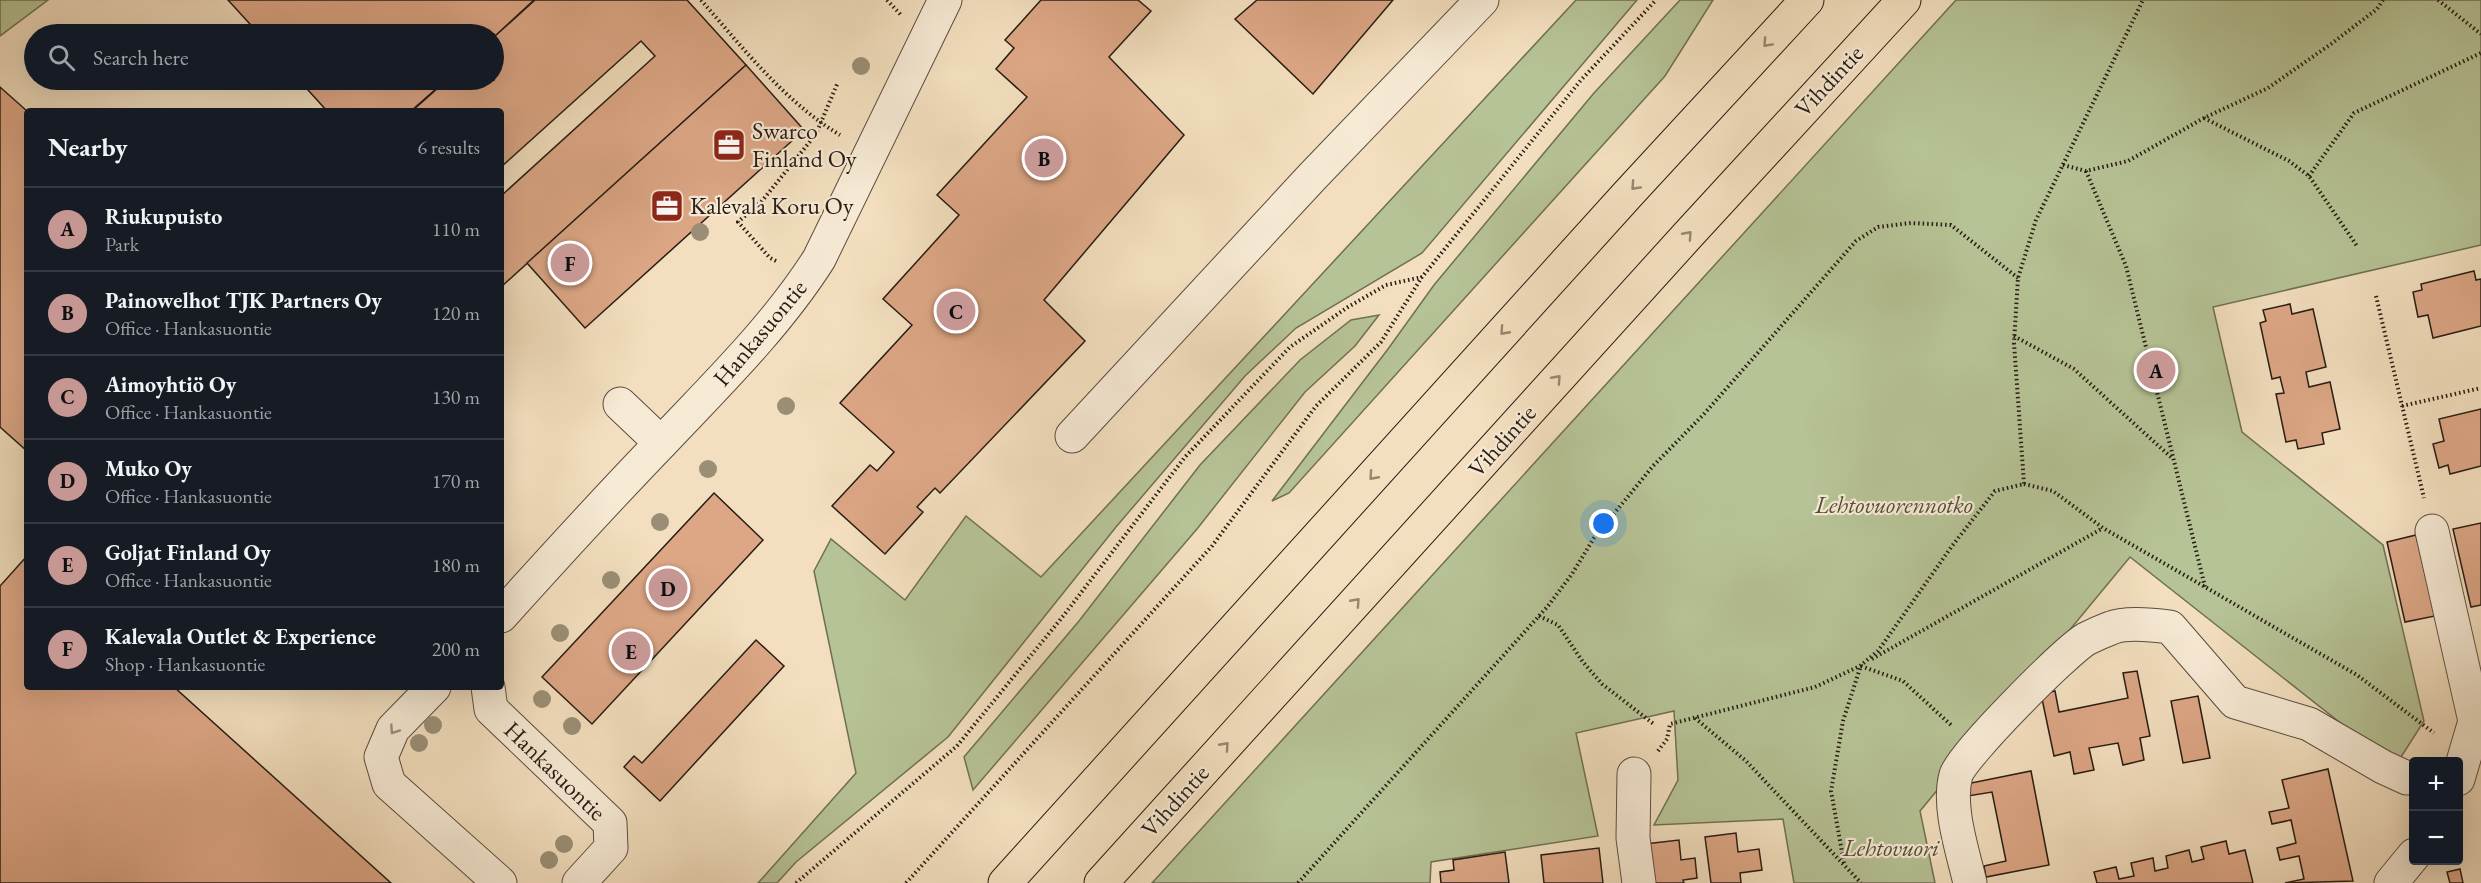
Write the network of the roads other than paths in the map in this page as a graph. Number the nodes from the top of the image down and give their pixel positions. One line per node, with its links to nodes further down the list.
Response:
1 (945, 0): 7 (street, Hankasuontie)
2 (1482, 0): 6 (street)
3 (1807, 0): 18 (main road, one-way to 18)
4 (1904, 0): 19 (main road, Vihdintie, one-way to 4)
5 (620, 404): 7 (street)
6 (1072, 435)
7 (661, 443): 9 (street, Hankasuontie)
8 (2432, 531): 13 (street)
9 (504, 613)
10 (431, 690): 16 (street, one-way to 16)
11 (488, 690): 17 (street, Hankasuontie)
12 (1634, 774): 20 (street)
13 (2465, 774)
14 (2409, 778): 21 (street)
15 (2409, 861): 22 (street)
16 (500, 883)
17 (579, 883)
18 (1005, 883)
19 (1101, 883)
20 (1639, 883)
21 (1970, 883)
22 (2391, 883)

